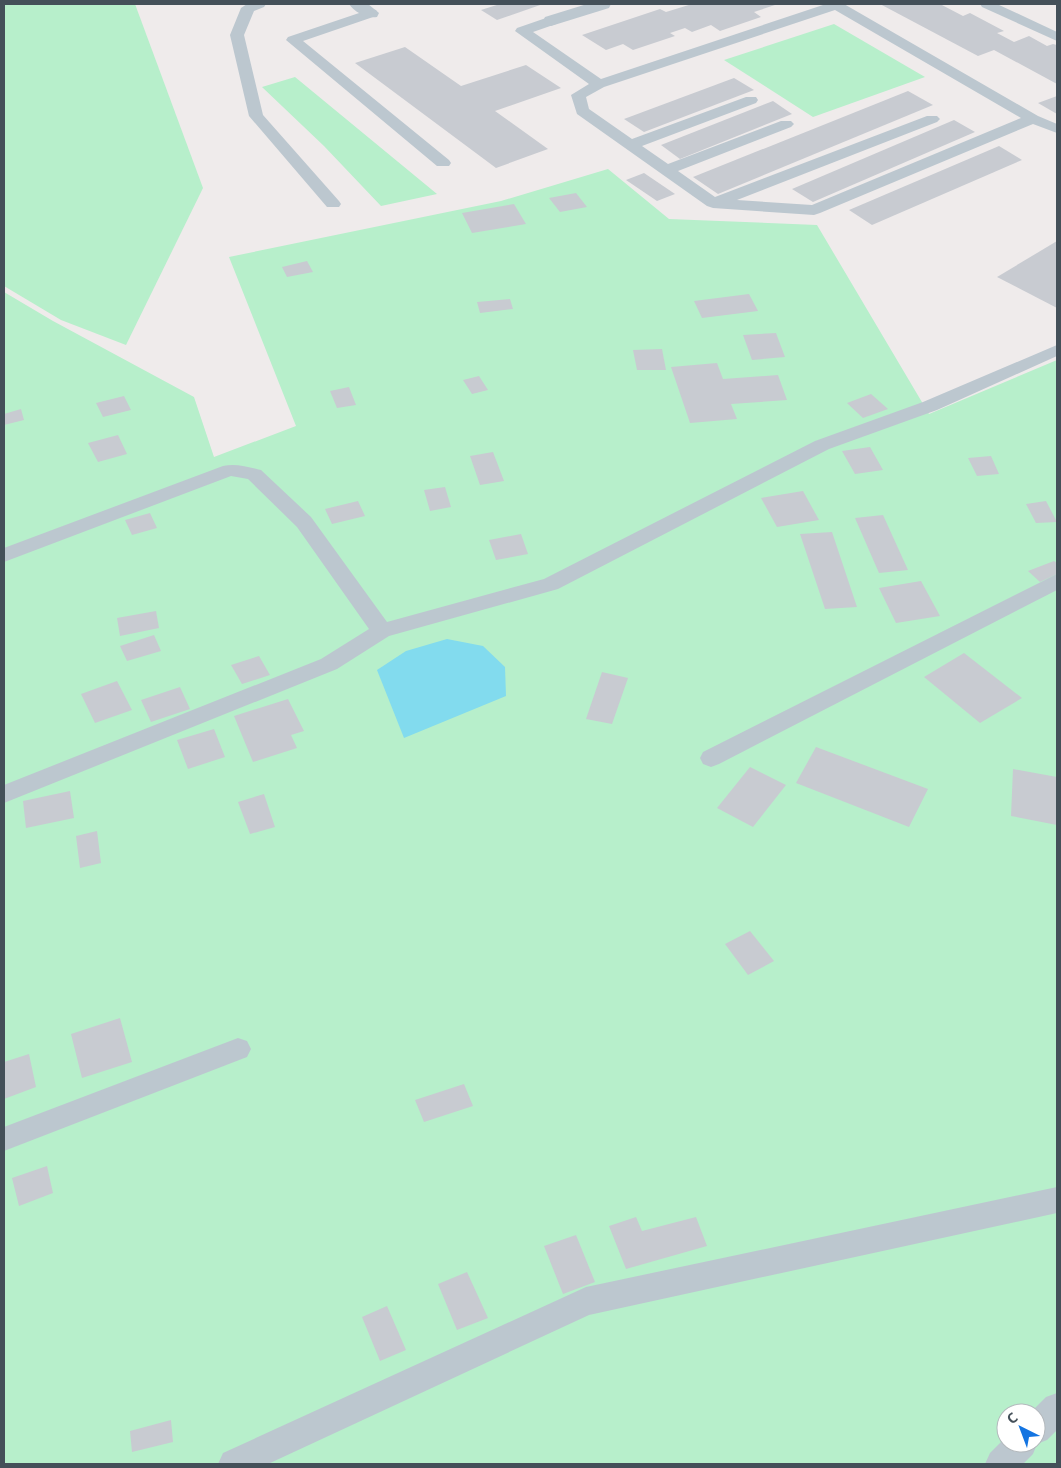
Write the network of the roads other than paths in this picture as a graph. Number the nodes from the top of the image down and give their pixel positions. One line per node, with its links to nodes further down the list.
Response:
1 (259, 4): 17 (lane)
2 (603, 4): 5 (street)
3 (987, 4): 6 (lane)
4 (364, 8): 14 (lane)
5 (551, 21): 7 (lane)
6 (1057, 37)
7 (599, 84): 10 (lane); 13 (lane)
8 (751, 100): 13 (lane)
9 (932, 119): 16 (lane)
10 (1033, 119): 12 (lane); 16 (lane)
11 (786, 124): 15 (lane)
12 (1057, 130)
13 (631, 145): 15 (lane)
14 (443, 163)
15 (667, 170): 16 (lane)
16 (714, 203)
17 (333, 204)
18 (1057, 350): 21 (lane)
19 (4, 555): 21 (lane)
20 (1057, 580): 22 (lane)
21 (382, 631): 23 (lane)
22 (711, 758)
23 (4, 794)
24 (238, 1049): 25 (lane)
25 (4, 1139)
26 (1057, 1200): 30 (lane)
27 (1057, 1408): 28 (lane)
28 (1046, 1420)
29 (1012, 1453): 31 (lane)
30 (234, 1464)
31 (1001, 1464)

